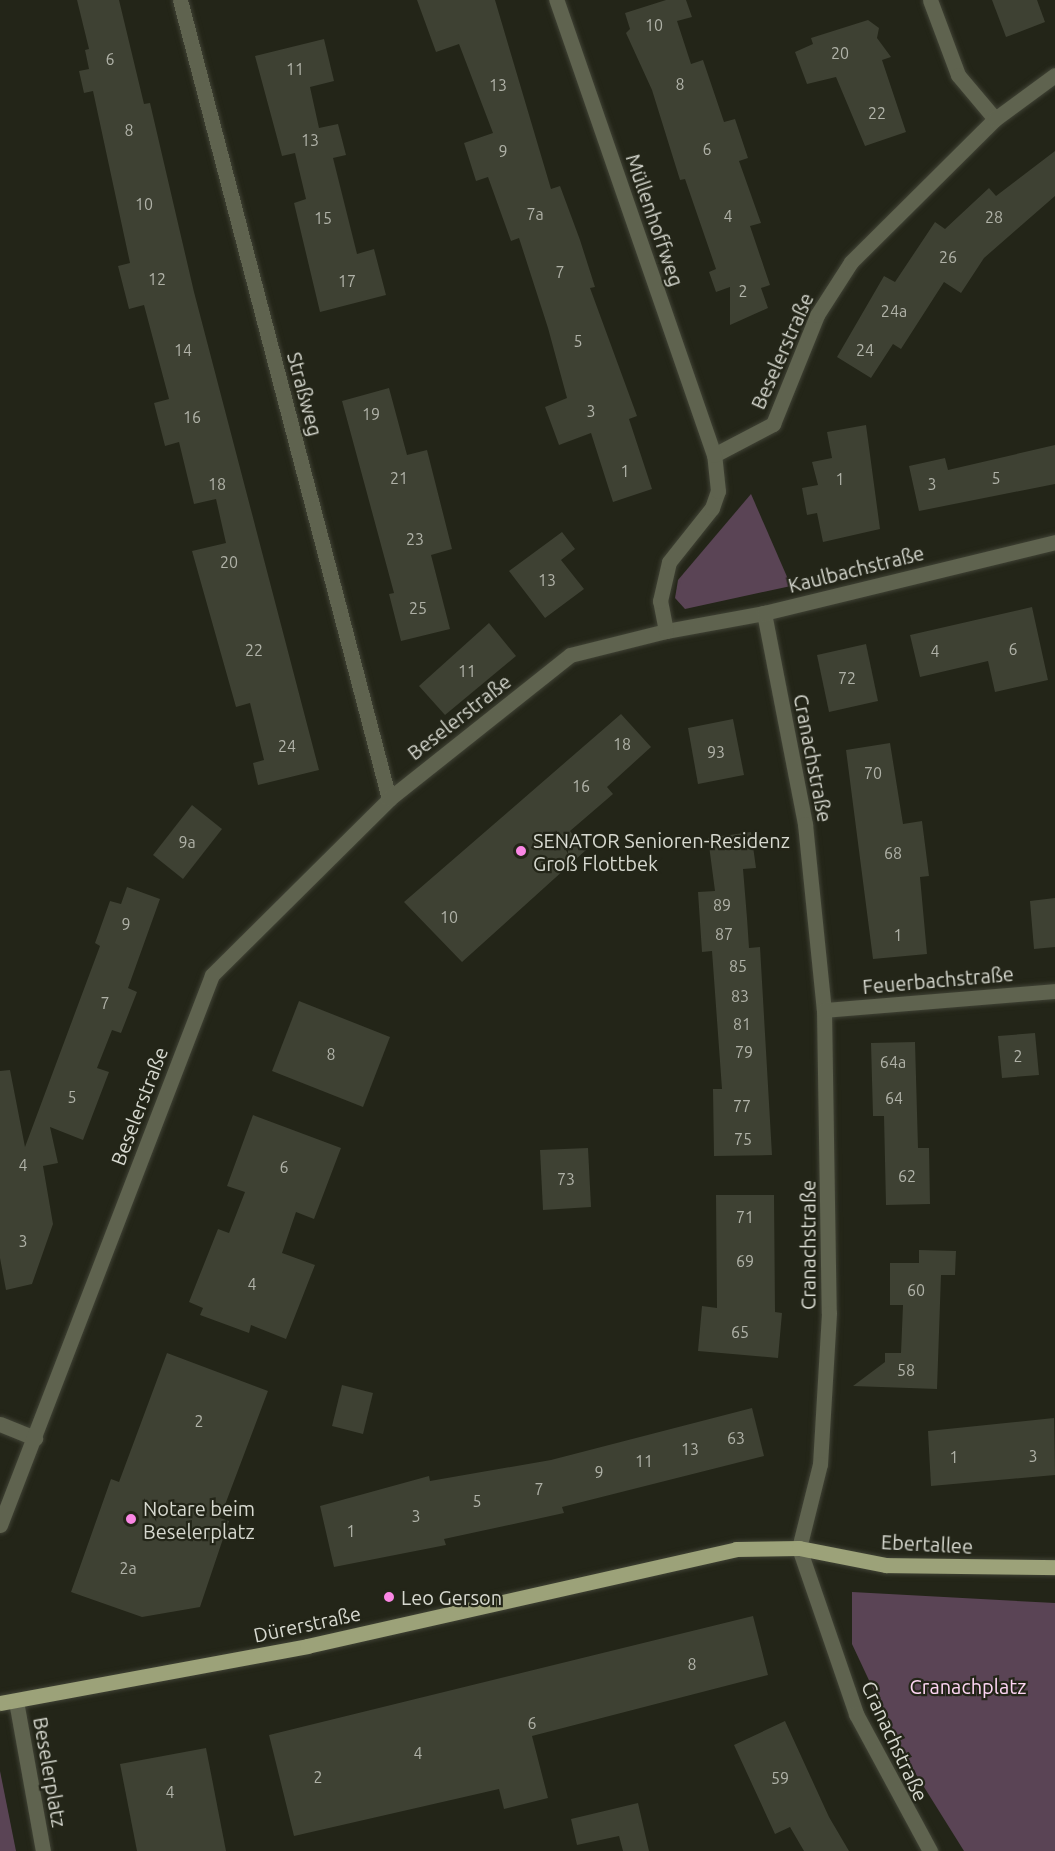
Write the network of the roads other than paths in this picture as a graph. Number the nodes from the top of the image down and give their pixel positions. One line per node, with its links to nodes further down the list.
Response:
1 (180, 0): 10 (street, Straßweg)
2 (556, 0): 6 (street, Müllenhoffweg)
3 (930, 0): 5 (street)
4 (1055, 75): 5 (street, Beselerstraße)
5 (995, 119): 6 (street, Beselerstraße)
6 (714, 455): 9 (street)
7 (1055, 542): 8 (street, Kaulbachstraße)
8 (764, 614): 9 (street, Kaulbachstraße); 12 (street, Cranachstraße)
9 (666, 631): 10 (street, Beselerstraße)
10 (389, 799): 14 (street, Beselerstraße)
11 (1055, 991): 12 (street, Feuerbachstraße)
12 (825, 1010): 16 (street, Cranachstraße)
13 (0, 1424): 14 (street)
14 (35, 1438): 15 (street, Beselerstraße)
15 (0, 1525)
16 (799, 1548): 17 (main road, Ebertallee); 18 (main road, Dürerstraße); 21 (street, Cranachstraße)
17 (1055, 1567)
18 (16, 1701): 19 (main road, Dürerstraße); 20 (street, Beselerplatz)
19 (0, 1703)
20 (43, 1851)
21 (930, 1851)

